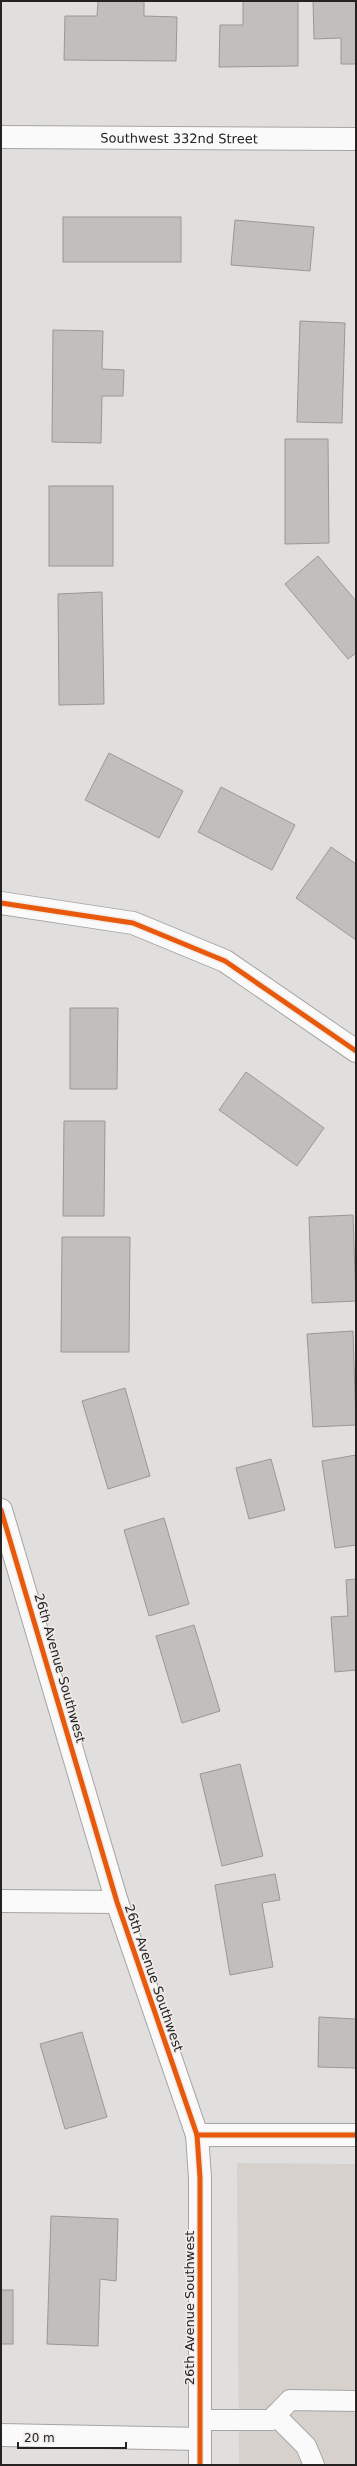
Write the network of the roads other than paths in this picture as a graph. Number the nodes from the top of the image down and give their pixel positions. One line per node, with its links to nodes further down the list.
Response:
1 (1, 137): 2 (street, Southwest 332nd Street)
2 (356, 139)
3 (1, 903): 4 (street)
4 (356, 1051)
5 (1, 1510): 7 (street, 26th Avenue Southwest)
6 (1, 1901): 7 (street)
7 (116, 1902): 8 (street, 26th Avenue Southwest)
8 (197, 2135): 9 (street); 12 (street, 26th Avenue Southwest)
9 (356, 2135)
10 (356, 2401): 11 (lane)
11 (275, 2415): 12 (lane); 15 (lane)
12 (200, 2429): 13 (street); 14 (street, 26th Avenue Southwest)
13 (1, 2436)
14 (200, 2465)
15 (314, 2465)

